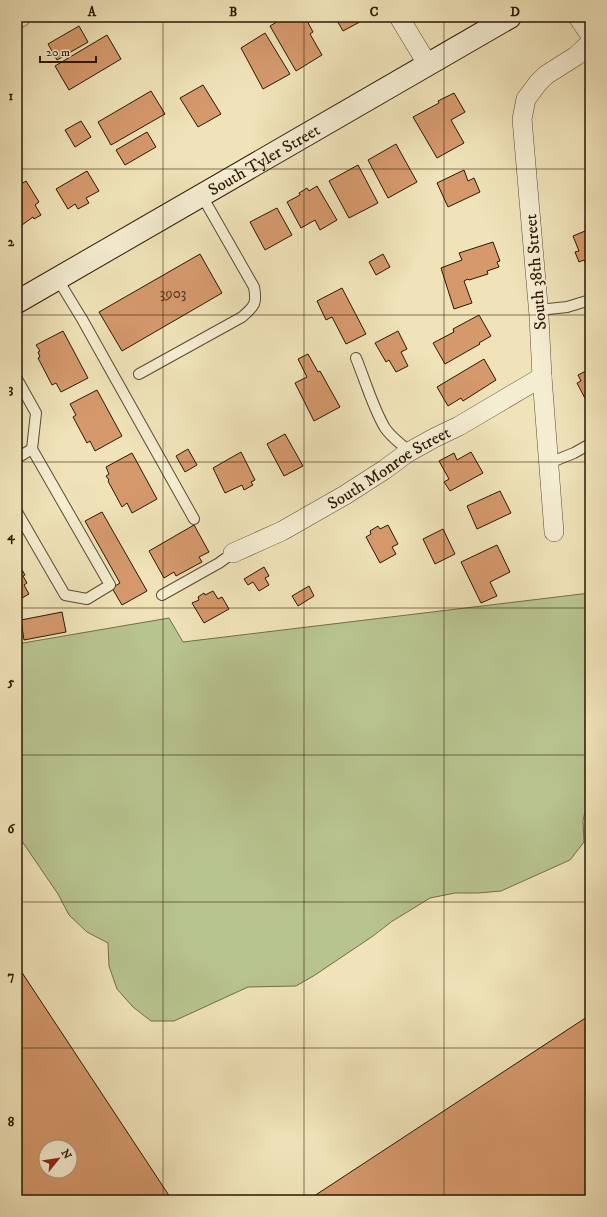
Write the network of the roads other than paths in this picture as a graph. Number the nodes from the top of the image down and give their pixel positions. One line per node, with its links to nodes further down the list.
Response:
1 (21, 17): 5 (street)
2 (399, 17): 8 (street)
3 (510, 17): 8 (main road, South Tyler Street)
4 (578, 17): 6 (street)
5 (17, 19)
6 (590, 35)
7 (590, 43): 13 (street, South 38th Street)
8 (428, 65): 9 (main road, South Tyler Street)
9 (202, 196): 10 (main road, South Tyler Street); 15 (lane)
10 (58, 278): 12 (main road, South Tyler Street); 24 (lane)
11 (590, 300): 13 (lane)
12 (17, 302)
13 (539, 310): 16 (street, South 38th Street)
14 (356, 358): 20 (lane)
15 (139, 374)
16 (542, 377): 20 (street, South Monroe Street); 22 (street, South 38th Street)
17 (17, 379): 19 (lane)
18 (590, 444): 22 (lane)
19 (32, 449): 21 (lane); 23 (lane)
20 (410, 452): 26 (street, South Monroe Street)
21 (17, 458)
22 (549, 463): 25 (street, South 38th Street)
23 (17, 512)
24 (194, 518)
25 (554, 532)
26 (233, 553): 27 (lane)
27 (162, 594)

